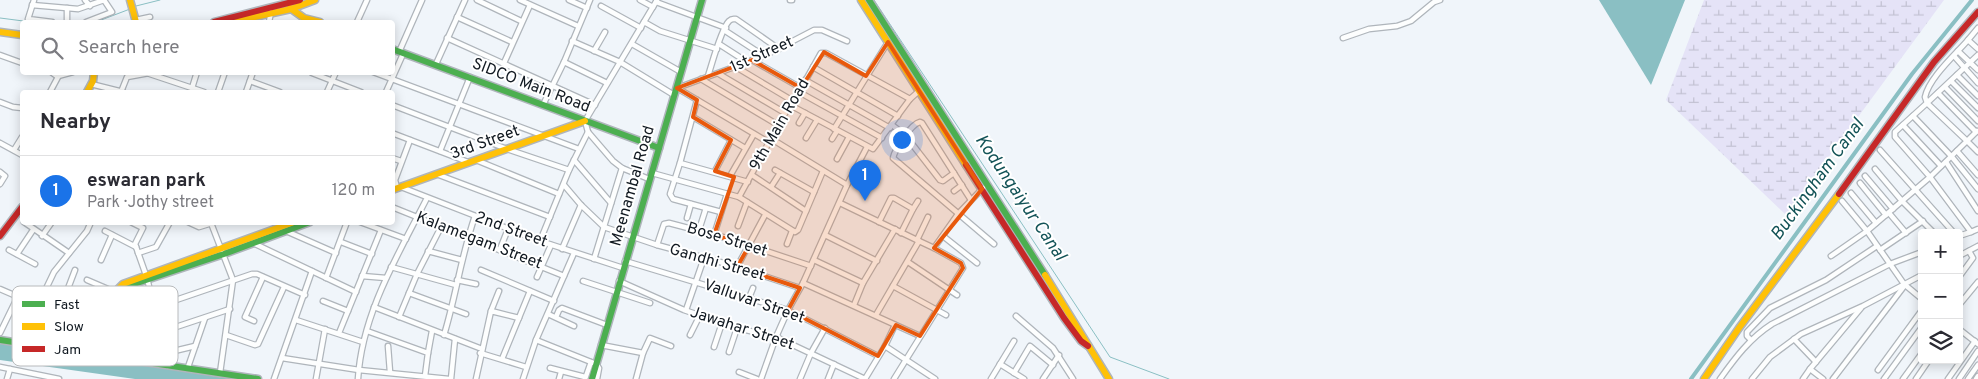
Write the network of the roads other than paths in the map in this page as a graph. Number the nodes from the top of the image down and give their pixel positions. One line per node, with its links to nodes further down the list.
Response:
1 (48, 0): 22 (street)
2 (85, 0): 23 (street)
3 (104, 0): 23 (street); 35 (street)
4 (300, 0): 24 (street)
5 (315, 0): 24 (street)
6 (367, 0): 42 (street)
7 (422, 0): 64 (street)
8 (465, 0): 30 (street)
9 (477, 0): 43 (street)
10 (520, 0): 21 (street)
11 (569, 0): 27 (street)
12 (590, 0): 27 (street)
13 (640, 0): 20 (street)
14 (702, 0): 32 (street, Meenambal Road)
15 (861, 0): 59 (street)
16 (869, 0): 216 (street)
17 (1440, 0): 53 (street)
18 (131, 1): 36 (street)
19 (33, 3): 22 (street); 33 (street)
20 (656, 3): 32 (street); 44 (street)
21 (530, 4): 43 (street); 45 (street)
22 (47, 6): 26 (street)
23 (90, 6): 26 (street)
24 (291, 6): 28 (street); 41 (street)
25 (601, 6): 46 (street)
26 (68, 8): 34 (street)
27 (587, 8): 45 (street)
28 (271, 11): 38 (street); 39 (street); 40 (street)
29 (1978, 12): 508 (street)
30 (456, 17): 52 (street); 58 (street)
31 (150, 18): 37 (street)
32 (696, 18): 48 (street); 56 (street, Meenambal Road)
33 (36, 20)
34 (67, 20)
35 (91, 20)
36 (136, 20)
37 (141, 20)
38 (224, 20)
39 (239, 20)
40 (269, 20)
41 (314, 20)
42 (358, 20)
43 (522, 21): 58 (street)
44 (644, 22): 46 (street); 56 (street)
45 (578, 26): 55 (street)
46 (641, 28): 60 (street)
47 (1978, 28): 54 (street)
48 (725, 29): 61 (street); 63 (street); 68 (street)
49 (0, 32): 51 (street)
50 (605, 32): 65 (street)
51 (20, 35)
52 (447, 38): 73 (street); 77 (street)
53 (1343, 38)
54 (1968, 40): 62 (street); 66 (street)
55 (572, 41): 65 (street); 74 (street)
56 (690, 41): 61 (street); 83 (street, Meenambal Road)
57 (846, 41): 63 (street, 1st Street)
58 (512, 42): 73 (street)
59 (888, 42): 99 (street); 126 (street)
60 (632, 44): 75 (street); 83 (street)
61 (718, 47): 71 (street); 98 (street)
62 (1978, 48)
63 (779, 49): 68 (street, 1st Street)
64 (398, 51): 77 (street, SIDCO Main Road); 78 (street)
65 (594, 51): 75 (street)
66 (1958, 51): 69 (street); 76 (street)
67 (0, 55): 72 (street)
68 (764, 56): 71 (street, 1st Street)
69 (1954, 56): 81 (street); 134 (street)
70 (1977, 58): 76 (street)
71 (750, 61): 79 (street, 1st Street); 124 (street)
72 (20, 62)
73 (504, 62): 110 (street)
74 (564, 62): 107 (street); 110 (street)
75 (620, 62): 107 (street); 125 (street)
76 (1971, 62): 81 (street); 82 (street)
77 (436, 64): 100 (street, SIDCO Main Road)
78 (395, 65)
79 (736, 67): 84 (street, 1st Street); 133 (street)
80 (813, 67): 99 (street, 9th Main Road); 103 (street, 9th Main Road); 127 (street)
81 (1964, 69): 96 (street); 108 (street)
82 (1978, 70)
83 (681, 72): 125 (street, Meenambal Road)
84 (718, 74): 98 (street, 1st Street); 142 (street)
85 (62, 75): 97 (street)
86 (92, 75): 109 (street)
87 (127, 75): 116 (street)
88 (156, 75): 112 (street)
89 (195, 75): 112 (street)
90 (224, 75): 118 (street)
91 (252, 75): 104 (street)
92 (317, 75): 105 (street)
93 (335, 75): 105 (street)
94 (381, 75): 101 (street)
95 (393, 75): 101 (street)
96 (1957, 75): 106 (street); 129 (street)
97 (58, 76): 113 (street)
98 (708, 76): 102 (street, 1st Street)
99 (866, 76): 127 (street); 131 (street)
100 (470, 77): 136 (street); 137 (street, SIDCO Main Road)
101 (392, 79): 123 (street); 136 (street)
102 (700, 79): 125 (street, 1st Street); 152 (street)
103 (805, 80): 124 (street, 9th Main Road); 135 (street)
104 (250, 81): 119 (street); 120 (street)
105 (332, 81): 121 (street); 122 (street)
106 (1951, 81): 111 (street); 141 (street)
107 (607, 83): 138 (street)
108 (1978, 83)
109 (90, 84): 114 (street); 115 (street)
110 (552, 86): 137 (street); 138 (street)
111 (1945, 87): 128 (street); 150 (street)
112 (192, 88): 117 (street)
113 (51, 90)
114 (88, 90)
115 (114, 90)
116 (123, 90)
117 (198, 90)
118 (219, 90)
119 (247, 90)
120 (275, 90)
121 (329, 90)
122 (356, 90)
123 (387, 90)
124 (800, 90): 133 (street, 9th Main Road); 144 (street)
125 (675, 91): 130 (street); 174 (street, Meenambal Road)
126 (919, 91): 131 (street); 216 (street)
127 (856, 92): 135 (street); 145 (street)
128 (1938, 93): 134 (street); 157 (street)
129 (1978, 96)
130 (697, 100): 147 (street); 160 (street)
131 (910, 100): 145 (street)
132 (0, 102): 140 (street)
133 (792, 103): 142 (street, 9th Main Road); 143 (street)
134 (1927, 103): 146 (street); 171 (street)
135 (849, 104): 144 (street); 155 (street)
136 (458, 105): 154 (street); 162 (street)
137 (542, 105): 149 (street, SIDCO Main Road)
138 (595, 105): 149 (street)
139 (395, 106): 154 (street)
140 (20, 108)
141 (1978, 108)
142 (785, 113): 152 (street, 9th Main Road)
143 (805, 113): 148 (street); 151 (street)
144 (842, 116): 156 (street); 165 (street)
145 (898, 116): 155 (street)
146 (1913, 116): 153 (street); 184 (street)
147 (692, 117): 169 (street); 192 (street)
148 (818, 120): 156 (street); 164 (street)
149 (586, 121): 158 (street); 162 (street, 3rd Street); 174 (street, SIDCO Main Road)
150 (1978, 121)
151 (799, 123)
152 (778, 125): 170 (street, 9th Main Road)
153 (1903, 125): 193 (street); 207 (street)
154 (449, 126): 176 (street); 179 (street)
155 (891, 126): 161 (street); 165 (street)
156 (835, 130): 163 (street); 166 (street)
157 (1977, 131): 171 (street)
158 (588, 132): 177 (street); 194 (street)
159 (395, 134): 168 (street)
160 (754, 134): 170 (street); 175 (street)
161 (906, 135): 200 (street); 200 (street); 245 (street)
162 (544, 136): 176 (street, 3rd Street); 177 (street)
163 (849, 137): 173 (street); 188 (street)
164 (806, 138)
165 (882, 138): 173 (street)
166 (832, 139)
167 (20, 140): 178 (street)
168 (410, 140): 179 (street); 189 (street)
169 (732, 140): 175 (street); 198 (street)
170 (769, 140): 197 (street); 202 (street, 9th Main Road)
171 (1967, 142): 181 (street); 182 (street)
172 (0, 143): 178 (street)
173 (867, 147): 214 (street)
174 (659, 148): 204 (street, Meenambal Road)
175 (745, 148): 205 (street)
176 (507, 149): 186 (street, 3rd Street); 196 (street)
177 (579, 149): 187 (street)
178 (14, 150): 183 (street)
179 (440, 150): 190 (street)
180 (1880, 150): 220 (street)
181 (1957, 151): 184 (street); 203 (street)
182 (1978, 152)
183 (20, 154)
184 (1952, 157): 191 (street); 219 (street)
185 (395, 159): 189 (street)
186 (476, 160): 190 (street, 3rd Street); 223 (street)
187 (574, 160): 196 (street); 233 (street)
188 (837, 160)
189 (402, 161): 208 (street)
190 (468, 162): 201 (street, 3rd Street)
191 (1946, 162): 193 (street); 243 (street)
192 (680, 163): 198 (street); 209 (street)
193 (1941, 166): 207 (street)
194 (622, 168): 204 (street); 233 (street)
195 (1875, 169): 231 (street)
196 (569, 170): 213 (street)
197 (823, 170): 214 (street); 222 (street)
198 (715, 171): 205 (street)
199 (0, 172): 212 (street)
200 (954, 173): 215 (street)
201 (439, 174): 217 (street, 3rd Street); 251 (street)
202 (752, 175): 210 (street, 9th Main Road); 218 (street)
203 (1978, 175)
204 (650, 176): 209 (street); 296 (street, Meenambal Road)
205 (730, 176): 210 (street)
206 (1865, 176): 240 (street)
207 (1930, 176): 220 (street); 286 (street)
208 (395, 178)
209 (674, 179): 224 (street); 235 (street)
210 (748, 182): 226 (street, 9th Main Road)
211 (1860, 183): 246 (street)
212 (0, 184)
213 (564, 185): 223 (street); 236 (street)
214 (847, 185): 234 (street)
215 (962, 185): 221 (street); 228 (street)
216 (984, 187): 228 (street); 486 (street)
217 (395, 188): 227 (street, 2nd Street)
218 (771, 188): 222 (street); 242 (street)
219 (1978, 189)
220 (1916, 190): 231 (street); 276 (street)
221 (954, 191)
222 (814, 192): 242 (street)
223 (559, 194): 251 (street)
224 (727, 194): 226 (street); 244 (street)
225 (1851, 194): 257 (street)
226 (739, 197): 232 (street)
227 (427, 198): 249 (street, 2nd Street); 250 (street)
228 (971, 200): 245 (street)
229 (918, 201): 239 (street)
230 (1842, 201): 284 (street)
231 (1902, 201): 240 (street); 256 (street)
232 (747, 202): 247 (street); 269 (street)
233 (611, 203): 271 (street)
234 (840, 203): 255 (street); 290 (street)
235 (691, 204): 238 (street); 252 (street)
236 (581, 205): 271 (street); 312 (street)
237 (395, 208): 250 (street, Kalamegam Street)
238 (706, 208): 244 (street); 280 (street)
239 (913, 209): 255 (street); 285 (street)
240 (1893, 209): 246 (street)
241 (20, 210): 248 (street)
242 (806, 210): 283 (street)
243 (1978, 211)
244 (721, 212): 289 (street)
245 (958, 214): 294 (street); 303 (street)
246 (1888, 214): 257 (street); 287 (street)
247 (765, 215): 283 (street); 307 (street)
248 (15, 216): 254 (street); 292 (street)
249 (475, 216): 273 (street, 2nd Street); 295 (street)
250 (417, 217): 270 (street, Kalamegam Street); 297 (street)
251 (550, 217): 299 (street)
252 (687, 218)
253 (928, 218): 298 (street)
254 (20, 220)
255 (879, 222): 274 (street)
256 (1923, 222): 275 (street); 287 (street)
257 (1876, 223): 284 (street)
258 (27, 225): 278 (street)
259 (50, 225): 293 (street)
260 (90, 225): 317 (street)
261 (137, 225): 272 (street)
262 (144, 225): 272 (street)
263 (168, 225): 318 (street)
264 (213, 225): 314 (street)
265 (287, 225): 314 (street)
266 (302, 225): 282 (street)
267 (346, 225): 300 (street)
268 (368, 225): 279 (street)
269 (738, 226)
270 (440, 227): 295 (street, Kalamegam Street); 315 (street)
271 (604, 227): 296 (street, Gandhi Street); 327 (street)
272 (143, 228): 306 (street)
273 (508, 229): 299 (street, 2nd Street); 311 (street)
274 (894, 229): 285 (street); 331 (street)
275 (1930, 229)
276 (1950, 229)
277 (1978, 229): 286 (street)
278 (33, 230): 293 (street); 321 (street)
279 (381, 230): 297 (street); 322 (street)
280 (699, 230): 289 (street, Bose Street); 305 (street, Bose Street)
281 (105, 231): 288 (street)
282 (286, 231): 301 (street); 319 (street)
283 (792, 231): 302 (street)
284 (1867, 231): 310 (street); 325 (street)
285 (901, 232): 298 (street)
286 (1971, 232): 291 (street)
287 (1906, 233): 310 (street)
288 (112, 235): 306 (street); 328 (street)
289 (714, 235): 307 (street, Bose Street)
290 (825, 235): 330 (street); 331 (street)
291 (1963, 235)
292 (0, 236)
293 (42, 236): 317 (street)
294 (943, 236): 309 (street); 333 (street)
295 (468, 238): 311 (street, Kalamegam Street); 329 (street)
296 (633, 238): 305 (street, Gandhi Street); 336 (street, Meenambal Road)
297 (406, 239): 339 (street)
298 (918, 240): 309 (street); 332 (street)
299 (540, 241): 304 (street, 2nd Street)
300 (340, 242): 319 (street); 322 (street)
301 (253, 243): 314 (street); 343 (street)
302 (787, 244)
303 (994, 244)
304 (551, 245): 312 (street, 2nd Street); 337 (street)
305 (657, 245): 326 (street, Gandhi Street)
306 (136, 246): 318 (street)
307 (749, 246): 338 (street, Bose Street); 340 (street)
308 (1978, 246): 316 (street)
309 (934, 248): 375 (street)
310 (1879, 248): 335 (street); 437 (street)
311 (500, 249): 337 (street, Kalamegam Street)
312 (562, 249): 320 (street, 2nd Street)
313 (9, 250): 321 (street)
314 (223, 251): 351 (street); 355 (street)
315 (428, 251): 329 (street); 344 (street)
316 (1969, 251): 324 (street); 345 (street)
317 (69, 253): 365 (street)
318 (138, 253): 351 (street)
319 (336, 253): 352 (street)
320 (574, 253): 327 (street, 2nd Street); 347 (street)
321 (17, 254): 334 (street)
322 (372, 254): 346 (street)
323 (1918, 254): 335 (street)
324 (1963, 254)
325 (1831, 256)
326 (704, 258): 340 (street, Gandhi Street); 358 (street)
327 (594, 259): 336 (street, 2nd Street)
328 (100, 260)
329 (462, 260): 359 (street)
330 (814, 260): 338 (street); 362 (street)
331 (877, 261): 362 (street)
332 (908, 262): 370 (street); 375 (street)
333 (977, 263)
334 (35, 264)
335 (1890, 264): 364 (street); 437 (street)
336 (624, 265): 357 (street, Meenambal Road); 358 (street, Valluvar Street)
337 (542, 266): 347 (street, Kalamegam Street); 349 (street)
338 (811, 266): 360 (street)
339 (391, 267): 344 (street); 353 (street)
340 (737, 267): 373 (street, Gandhi Street)
341 (75, 270): 366 (street)
342 (481, 270): 377 (street)
343 (312, 272): 352 (street); 382 (street)
344 (417, 274): 359 (street); 380 (street)
345 (1961, 274)
346 (362, 276): 353 (street); 378 (street)
347 (564, 276): 389 (street)
348 (263, 277): 355 (street); 371 (street); 413 (street)
349 (537, 277)
350 (1918, 277): 364 (street)
351 (146, 278): 368 (street); 369 (street)
352 (326, 278): 378 (street)
353 (386, 278): 393 (street)
354 (87, 280): 367 (street)
355 (234, 280): 386 (street); 395 (street)
356 (583, 281): 379 (street)
357 (619, 281): 379 (street, Meenambal Road); 398 (street, Jawahar Street)
358 (695, 281): 385 (street, Valluvar Street); 398 (street)
359 (456, 282): 363 (street); 397 (street)
360 (804, 282): 373 (street); 391 (street)
361 (1978, 282): 387 (street)
362 (863, 283): 391 (street)
363 (476, 284)
364 (1904, 284): 384 (street); 392 (street); 513 (street)
365 (47, 286)
366 (69, 286)
367 (105, 286)
368 (127, 286)
369 (148, 286)
370 (893, 286): 396 (street); 405 (street)
371 (284, 287): 382 (street); 429 (street)
372 (753, 288): 385 (street)
373 (800, 288): 399 (street)
374 (0, 289): 381 (street)
375 (949, 289): 383 (street); 396 (street)
376 (499, 291): 401 (street)
377 (530, 291): 389 (street); 412 (street)
378 (356, 292): 400 (street)
379 (616, 292): 390 (street); 416 (street, Meenambal Road)
380 (409, 293): 397 (street); 409 (street)
381 (12, 294)
382 (305, 295): 414 (street)
383 (957, 295)
384 (1918, 295)
385 (749, 298): 399 (street, Valluvar Street)
386 (178, 299)
387 (1963, 300)
388 (323, 301): 400 (street)
389 (554, 301): 403 (street)
390 (650, 303)
391 (854, 305): 405 (street)
392 (1863, 306): 434 (street); 460 (street)
393 (374, 307): 409 (street); 423 (street)
394 (12, 308): 427 (street)
395 (230, 309): 411 (street); 429 (street)
396 (936, 309): 406 (street); 432 (street)
397 (452, 310): 402 (street); 431 (street)
398 (686, 310): 404 (street, Jawahar Street)
399 (788, 310): 421 (street, Valluvar Street); 433 (street)
400 (348, 311): 428 (street)
401 (491, 311): 412 (street); 448 (street)
402 (466, 314)
403 (548, 314): 410 (street); 436 (street)
404 (700, 315): 415 (street, Jawahar Street); 430 (street)
405 (876, 315): 417 (street)
406 (946, 315)
407 (1918, 315): 476 (street)
408 (1016, 316): 454 (street)
409 (399, 317): 424 (street)
410 (556, 317): 416 (street); 418 (street)
411 (205, 318): 419 (street); 442 (street)
412 (519, 318): 458 (street)
413 (254, 320)
414 (296, 320): 422 (street); 456 (street)
415 (722, 323): 420 (street, Jawahar Street); 446 (street)
416 (607, 325): 441 (street, Meenambal Road)
417 (895, 325): 432 (street); 445 (street)
418 (574, 326)
419 (178, 327)
420 (736, 328): 433 (street, Jawahar Street); 450 (street)
421 (825, 328): 453 (street); 455 (street, Valluvar Street)
422 (326, 329): 428 (street); 466 (street)
423 (367, 331): 439 (street); 451 (street)
424 (432, 331): 431 (street); 451 (street)
425 (1918, 332): 514 (street)
426 (1963, 332): 440 (street)
427 (0, 333)
428 (339, 333): 439 (street)
429 (226, 335): 480 (street)
430 (690, 335)
431 (444, 336): 435 (street)
432 (920, 336): 459 (street)
433 (776, 337): 453 (street, Jawahar Street); 499 (street)
434 (1794, 338): 460 (street); 510 (street)
435 (455, 340): 448 (street); 493 (street)
436 (536, 340): 461 (street); 471 (street)
437 (1751, 340): 509 (street)
438 (1014, 341): 463 (street)
439 (364, 342): 475 (street)
440 (1976, 342): 517 (street)
441 (601, 345): 452 (street); 461 (street, Meenambal Road)
442 (195, 346): 447 (street); 470 (street)
443 (388, 346): 477 (street)
444 (671, 346): 452 (street)
445 (884, 346): 455 (street); 459 (street)
446 (714, 347)
447 (178, 350)
448 (481, 351): 458 (street); 494 (street)
449 (1978, 351): 518 (street)
450 (729, 352)
451 (428, 353): 482 (street)
452 (642, 353): 498 (street)
453 (811, 353): 462 (street, Jawahar Street); 500 (street)
454 (1059, 355): 464 (street); 485 (street)
455 (878, 356): 502 (street)
456 (282, 358): 466 (street); 490 (street)
457 (1918, 358): 515 (street)
458 (502, 359): 471 (street)
459 (905, 360): 503 (street); 504 (street)
460 (1816, 362): 474 (street)
461 (593, 363): 484 (street, Meenambal Road); 497 (street)
462 (834, 364): 501 (street); 502 (street, Jawahar Street)
463 (1000, 364): 481 (street); 505 (street)
464 (1053, 364): 481 (street); 507 (street)
465 (1926, 364): 516 (street)
466 (319, 365): 475 (street); 491 (street)
467 (1978, 365): 519 (street)
468 (168, 366): 470 (street)
469 (0, 367): 473 (street)
470 (188, 367): 480 (street)
471 (526, 367): 495 (street)
472 (550, 368): 478 (street)
473 (10, 369): 483 (street); 487 (street)
474 (1810, 369): 511 (street); 512 (street)
475 (359, 370): 477 (street); 492 (street)
476 (1878, 370)
477 (390, 372): 482 (street)
478 (561, 372): 484 (street); 496 (street)
479 (739, 372): 499 (street)
480 (220, 373): 489 (street)
481 (1014, 373): 506 (street)
482 (425, 376): 493 (street)
483 (35, 377): 488 (street)
484 (587, 378)
485 (1071, 378)
486 (1107, 378)
487 (6, 379)
488 (58, 379)
489 (258, 379)
490 (274, 379)
491 (316, 379)
492 (358, 379)
493 (450, 379)
494 (476, 379)
495 (523, 379)
496 (559, 379)
497 (597, 379)
498 (636, 379)
499 (759, 379)
500 (800, 379)
501 (828, 379)
502 (865, 379)
503 (894, 379)
504 (935, 379)
505 (991, 379)
506 (1024, 379)
507 (1043, 379)
508 (1704, 379)
509 (1720, 379)
510 (1752, 379)
511 (1803, 379)
512 (1823, 379)
513 (1833, 379)
514 (1884, 379)
515 (1903, 379)
516 (1916, 379)
517 (1948, 379)
518 (1959, 379)
519 (1968, 379)

